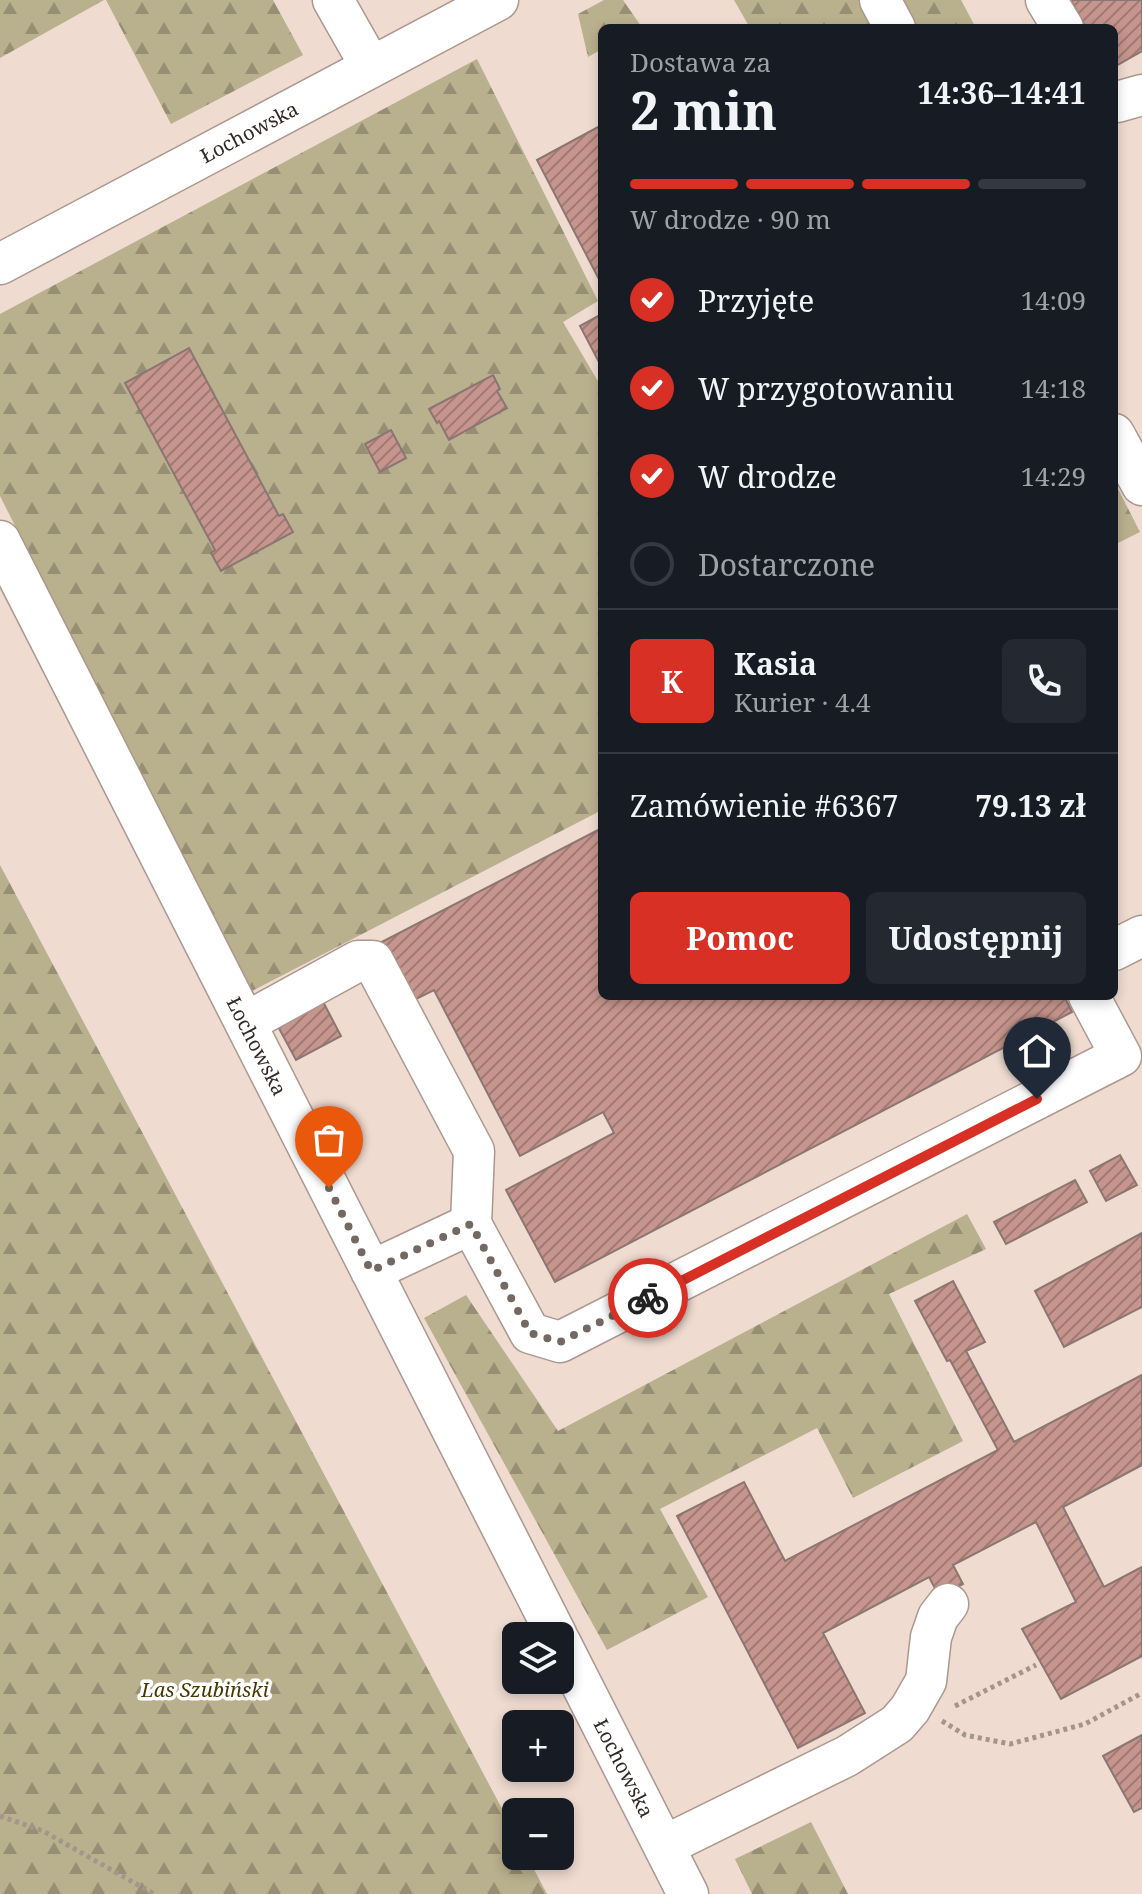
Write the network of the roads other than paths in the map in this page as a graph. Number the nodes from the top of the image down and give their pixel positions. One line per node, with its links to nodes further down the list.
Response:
1 (333, 0): 7 (lane)
2 (498, 0): 7 (lane, Łochowska)
3 (880, 0): 5 (lane)
4 (1046, 0): 6 (lane)
5 (893, 24)
6 (1061, 24)
7 (371, 67): 10 (lane, Łochowska)
8 (1142, 95): 9 (lane)
9 (1118, 102)
10 (0, 264)
11 (1118, 441): 12 (lane)
12 (1142, 485)
13 (0, 541): 17 (lane, Łochowska)
14 (1142, 936): 15 (lane)
15 (1118, 948)
16 (1091, 1000): 18 (lane)
17 (245, 1023): 18 (lane); 19 (lane, Łochowska)
18 (471, 1224): 19 (lane)
19 (371, 1271): 21 (lane, Łochowska)
20 (948, 1604): 23 (lane)
21 (550, 1622)
22 (574, 1669): 23 (lane, Łochowska)
23 (664, 1846): 24 (lane, Łochowska)
24 (688, 1894)

